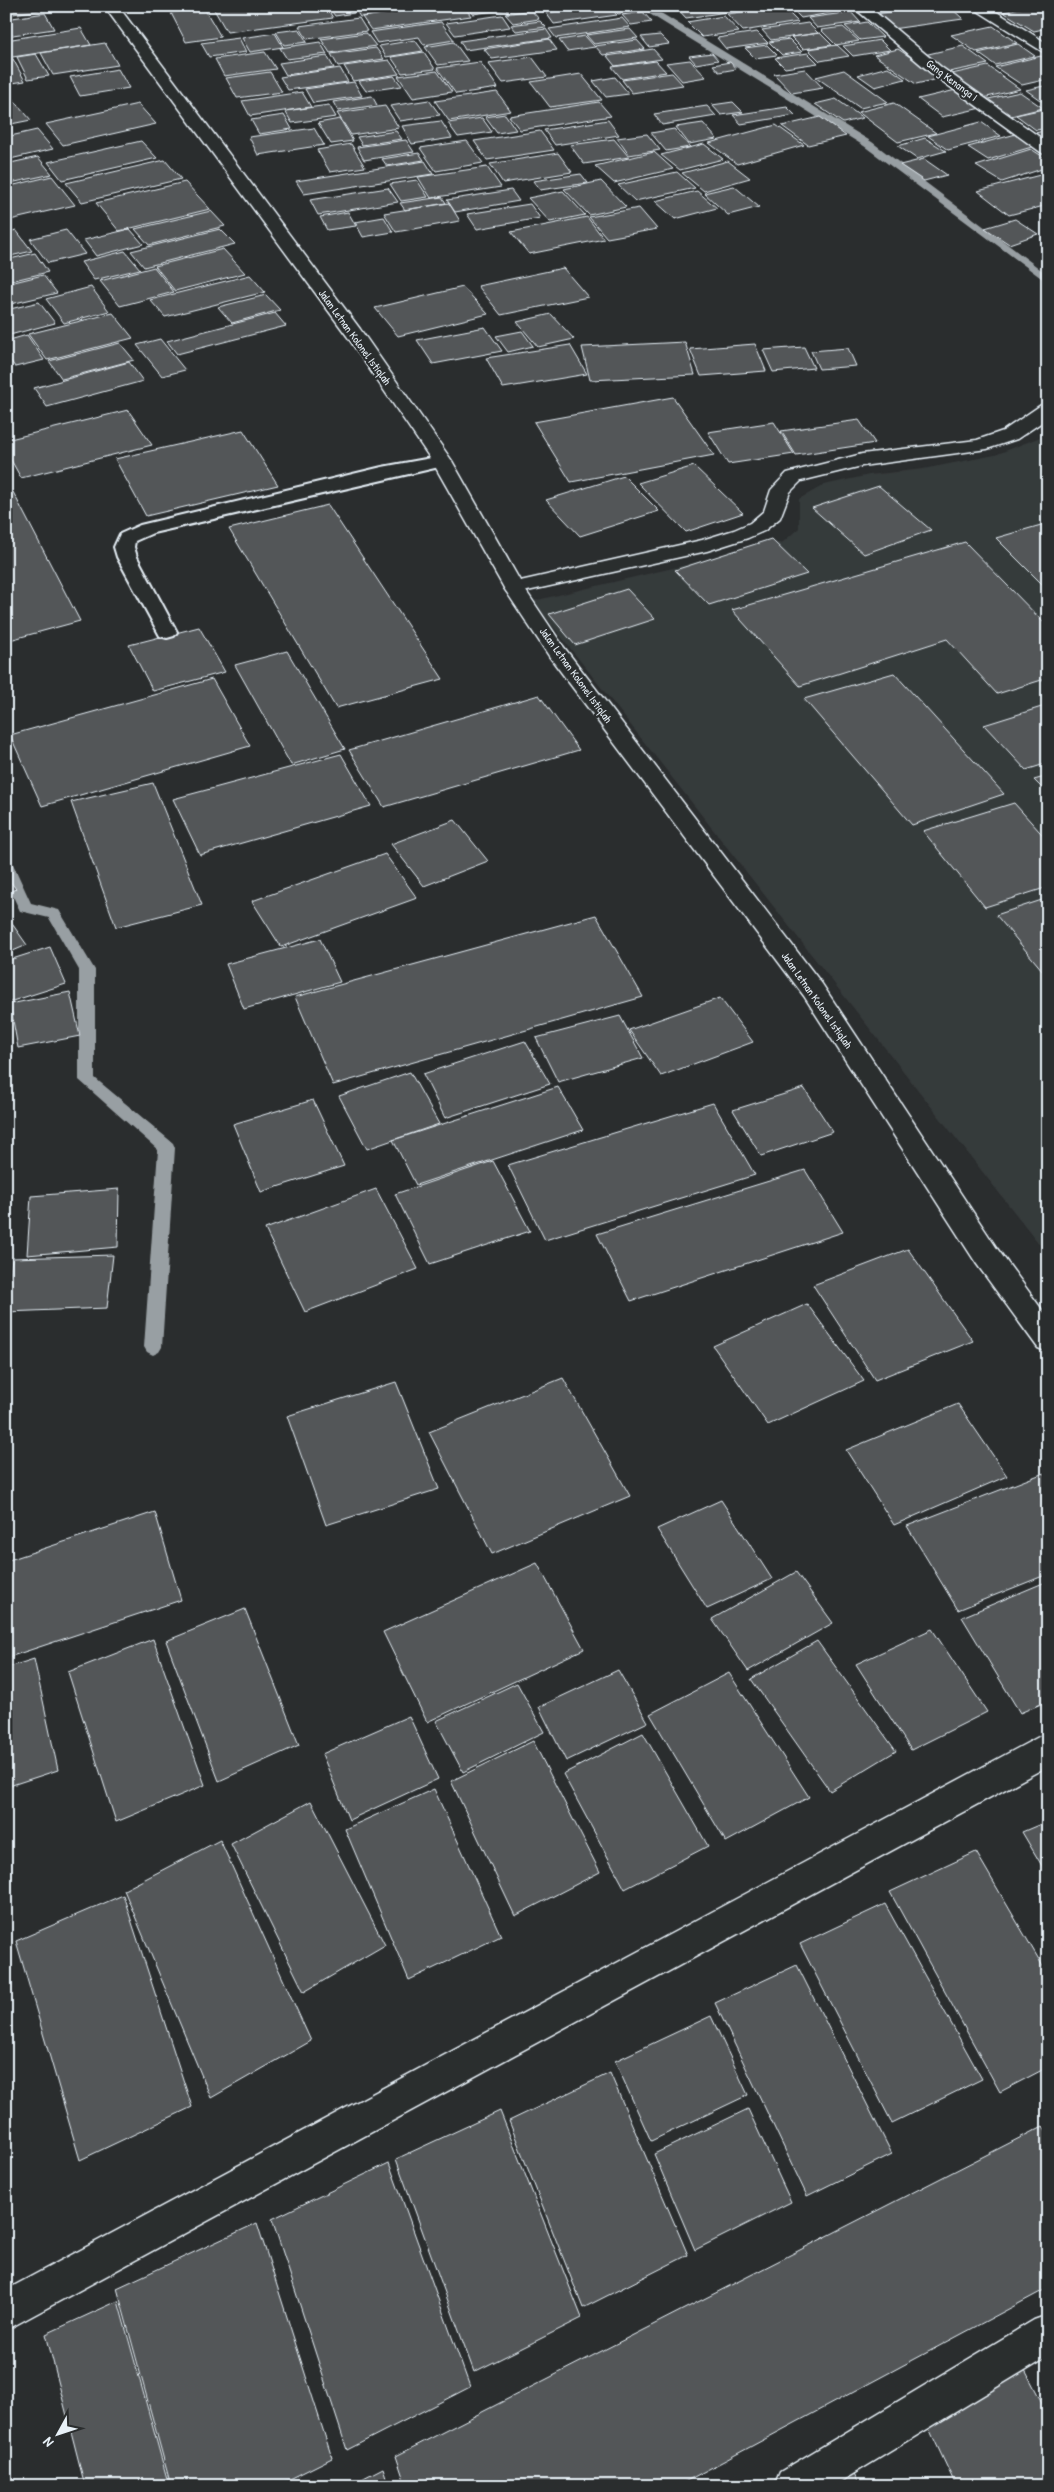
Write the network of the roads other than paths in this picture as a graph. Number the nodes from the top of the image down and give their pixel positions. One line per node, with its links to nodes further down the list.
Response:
1 (111, 6): 7 (street, Jalan Letnan Kolonel Istiqlah)
2 (859, 6): 5 (street, Gang Kenanga I)
3 (977, 6): 4 (street)
4 (1048, 51)
5 (1048, 150)
6 (1048, 409): 8 (street)
7 (442, 461): 8 (street, Jalan Letnan Kolonel Istiqlah); 9 (lane)
8 (514, 588): 10 (street, Jalan Letnan Kolonel Istiqlah)
9 (167, 632)
10 (1048, 1340)
11 (1048, 1748): 12 (street)
12 (6, 2311)
13 (1048, 2334): 14 (street)
14 (794, 2486)

